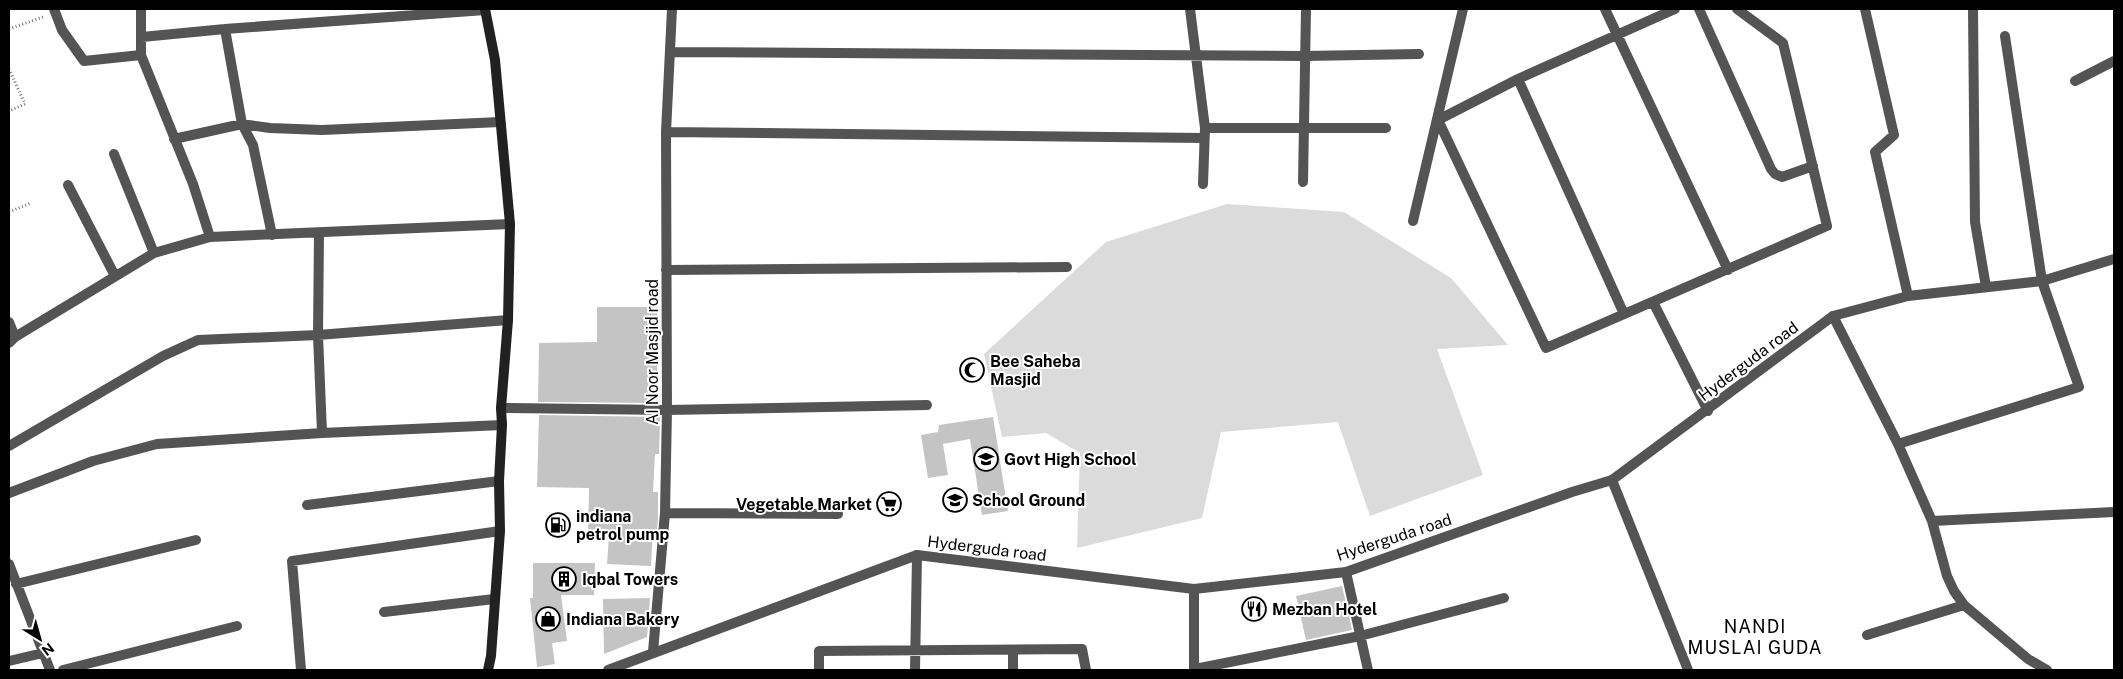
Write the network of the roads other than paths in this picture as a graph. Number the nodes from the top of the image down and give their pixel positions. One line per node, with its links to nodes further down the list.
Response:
1 (141, 9): 17 (street)
2 (672, 9): 18 (street, AI Noor Masjid road)
3 (1190, 9): 21 (street)
4 (1306, 9): 22 (street)
5 (1464, 9): 26 (street)
6 (1604, 9): 15 (street)
7 (1675, 9): 15 (street)
8 (1699, 9): 35 (street)
9 (1737, 9): 35 (street)
10 (1865, 9): 52 (street)
11 (1973, 9): 51 (street)
12 (485, 10): 14 (street); 27 (main road)
13 (55, 11): 20 (street)
14 (224, 29): 17 (street); 28 (street)
15 (1616, 34): 24 (street); 48 (street)
16 (2005, 36): 50 (street)
17 (142, 38): 20 (street)
18 (670, 52): 21 (street); 31 (street, AI Noor Masjid road)
19 (1419, 54): 22 (street)
20 (141, 55): 33 (street)
21 (1196, 56): 22 (street); 32 (street)
22 (1305, 56): 29 (street)
23 (2114, 61): 25 (street)
24 (1518, 79): 26 (street); 54 (street)
25 (2075, 81)
26 (1438, 120): 39 (street); 54 (street)
27 (500, 122): 28 (street); 40 (main road)
28 (242, 124): 33 (street); 42 (street)
29 (1304, 127): 30 (street); 32 (street); 36 (street)
30 (1386, 128)
31 (666, 132): 32 (street); 47 (street, AI Noor Masjid road)
32 (1205, 133): 37 (street)
33 (174, 139): 43 (street)
34 (114, 154): 44 (street)
35 (1812, 166): 48 (street)
36 (1303, 182)
37 (1203, 184)
38 (68, 185): 49 (street)
39 (1413, 221)
40 (510, 224): 41 (street); 56 (main road)
41 (319, 233): 42 (street); 58 (street)
42 (272, 235): 43 (street)
43 (210, 237): 44 (street)
44 (154, 253): 49 (street)
45 (2114, 259): 50 (street, Hyderguda road)
46 (1067, 267): 47 (street)
47 (666, 270): 62 (street, AI Noor Masjid road)
48 (1728, 270): 53 (street)
49 (116, 276): 59 (street)
50 (2042, 281): 51 (street, Hyderguda road); 66 (street)
51 (1986, 287): 52 (street, Hyderguda road)
52 (1908, 296): 55 (street, Hyderguda road)
53 (1653, 302): 54 (street); 63 (street)
54 (1624, 314)
55 (1833, 316): 63 (street, Hyderguda road); 66 (street)
56 (508, 320): 58 (street); 61 (main road)
57 (9, 322): 59 (street)
58 (318, 335): 65 (street); 67 (street)
59 (12, 340)
60 (927, 405): 62 (street)
61 (501, 408): 62 (street); 64 (main road)
62 (667, 410): 73 (street, AI Noor Masjid road)
63 (1708, 411): 68 (street, Hyderguda road)
64 (502, 425): 65 (street); 69 (main road)
65 (322, 433): 70 (street)
66 (1898, 444): 75 (street)
67 (9, 446)
68 (1612, 480): 80 (street, Hyderguda road); 107 (street)
69 (499, 482): 71 (street); 76 (main road)
70 (9, 493)
71 (307, 505)
72 (2114, 512): 75 (street)
73 (665, 513): 74 (street); 91 (street, AI Noor Masjid road)
74 (838, 514)
75 (1932, 521): 85 (street)
76 (500, 531): 84 (main road); 98 (street)
77 (196, 540): 81 (street)
78 (917, 555): 82 (street, Hyderguda road); 91 (street, Hyderguda road); 92 (street)
79 (9, 564): 81 (street)
80 (1346, 572): 82 (street, Hyderguda road); 89 (street)
81 (16, 584): 93 (street)
82 (1194, 588): 105 (street)
83 (1504, 598): 89 (street)
84 (494, 599): 86 (street); 99 (main road)
85 (1964, 605): 88 (street); 94 (street)
86 (384, 612)
87 (237, 626): 97 (street)
88 (1867, 635)
89 (1360, 636): 105 (street); 106 (street)
90 (1013, 650): 92 (street); 103 (street); 104 (street)
91 (653, 652): 100 (street, Hyderguda road)
92 (914, 652): 101 (street); 102 (street)
93 (43, 653): 95 (street); 96 (street)
94 (2028, 659): 108 (street); 109 (street)
95 (9, 661)
96 (50, 670)
97 (63, 670)
98 (301, 670)
99 (488, 670)
100 (608, 670)
101 (819, 670)
102 (915, 670)
103 (1013, 670)
104 (1086, 670)
105 (1194, 670)
106 (1368, 670)
107 (1688, 670)
108 (2026, 670)
109 (2047, 670)

